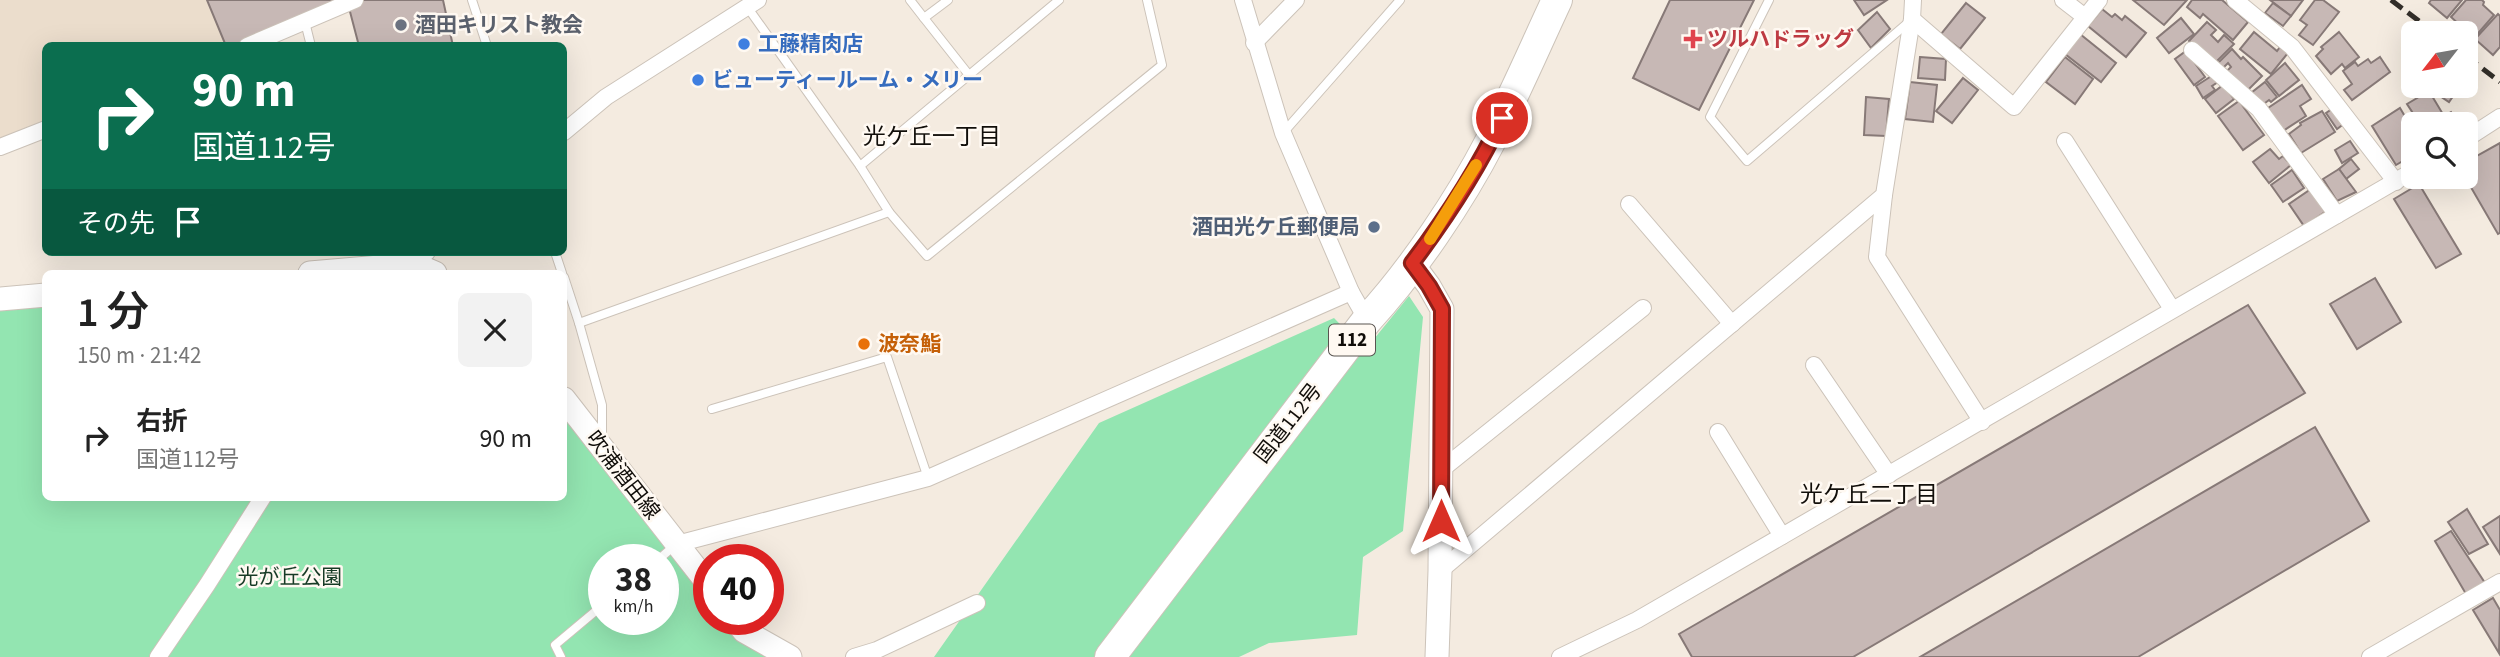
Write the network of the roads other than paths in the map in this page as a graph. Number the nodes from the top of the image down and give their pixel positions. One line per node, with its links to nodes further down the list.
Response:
1 (355, 0): 20 (street)
2 (472, 0): 23 (lane)
3 (910, 0): 17 (lane)
4 (948, 0): 17 (lane)
5 (1059, 0): 26 (lane)
6 (1147, 0): 39 (lane)
7 (1243, 0): 24 (street)
8 (1296, 0): 24 (street)
9 (1400, 0): 31 (lane)
10 (1557, 0): 41 (highway, 国道112号 / 112)
11 (1769, 0): 19 (lane)
12 (1913, 0): 19 (street)
13 (2063, 0): 18 (street)
14 (2099, 0): 18 (street)
15 (2235, 0): 36 (street)
16 (753, 4): 28 (street); 34 (lane)
17 (924, 18): 26 (lane)
18 (2085, 18): 19 (street)
19 (1912, 19): 37 (street)
20 (305, 22): 21 (street); 22 (lane)
21 (257, 42)
22 (310, 42)
23 (486, 42)
24 (1254, 43): 31 (street)
25 (2192, 50): 40 (street)
26 (969, 75): 34 (lane)
27 (2500, 117): 30 (street)
28 (567, 130)
29 (42, 131): 33 (street)
30 (2478, 131)
31 (1283, 133): 45 (street)
32 (2065, 141): 49 (street)
33 (0, 147)
34 (860, 166): 39 (lane)
35 (2401, 179): 36 (street)
36 (2396, 182): 40 (street)
37 (1884, 195): 52 (street); 56 (street)
38 (1629, 204): 52 (street)
39 (889, 212): 51 (lane)
40 (2337, 215): 49 (street)
41 (1412, 263): 50 (highway, 国道112号 / 112); 59 (main road)
42 (421, 266): 43 (main road)
43 (358, 270)
44 (567, 287): 51 (lane)
45 (1351, 292): 50 (street); 61 (street)
46 (42, 296): 47 (main road)
47 (0, 299)
48 (1643, 309): 59 (street)
49 (2172, 309): 56 (street)
50 (1367, 320): 76 (highway, 国道112号 / 112)
51 (579, 323): 58 (lane)
52 (1732, 324): 67 (street)
53 (1814, 365): 60 (street)
54 (567, 403): 58 (main road, 吹浦酒田線)
55 (712, 408): 61 (lane)
56 (1982, 422): 60 (street)
57 (1718, 432): 63 (street)
58 (602, 448): 64 (main road, 吹浦酒田線)
59 (1441, 470): 67 (main road)
60 (1889, 475): 63 (street)
61 (928, 478): 64 (street)
62 (259, 501): 72 (street)
63 (1782, 536): 78 (street)
64 (677, 544)
65 (679, 547): 66 (main road, 吹浦酒田線)
66 (693, 564)
67 (1440, 571): 77 (main road)
68 (2500, 582): 79 (street)
69 (977, 603): 75 (street)
70 (588, 617): 73 (lane)
71 (751, 635): 74 (main road)
72 (158, 657)
73 (561, 657)
74 (790, 657)
75 (854, 657)
76 (1110, 657)
77 (1437, 657)
78 (1560, 657)
79 (2370, 657)

